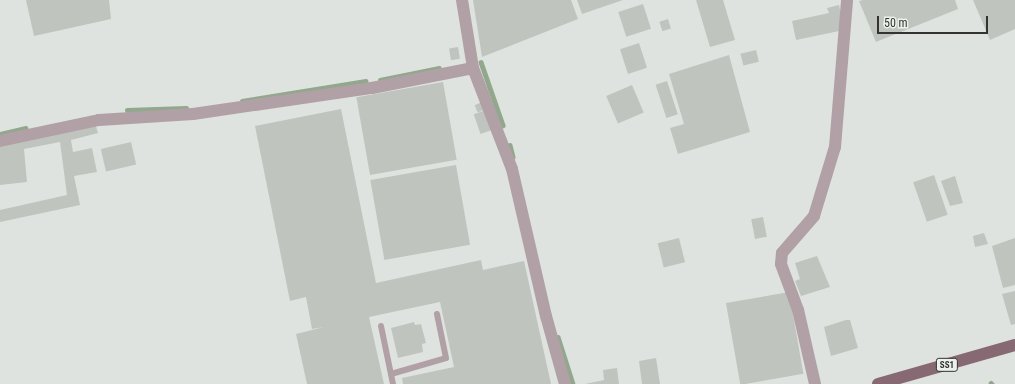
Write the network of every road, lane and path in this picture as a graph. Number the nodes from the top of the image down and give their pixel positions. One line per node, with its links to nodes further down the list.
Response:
1 (462, 0): 3 (street)
2 (847, 0): 11 (street)
3 (473, 68): 4 (street); 10 (street)
4 (0, 141)
5 (437, 314): 8 (lane)
6 (381, 326): 8 (lane)
7 (1015, 345): 12 (main road, SS1)
8 (391, 374): 9 (lane)
9 (393, 384)
10 (565, 384)
11 (815, 384)
12 (878, 384)

